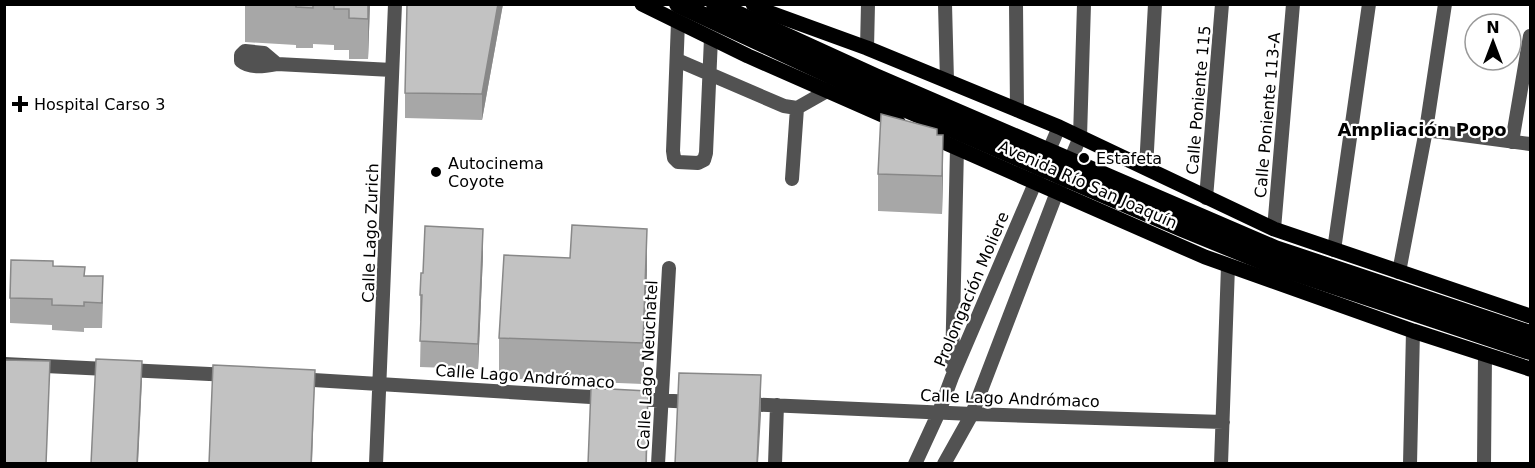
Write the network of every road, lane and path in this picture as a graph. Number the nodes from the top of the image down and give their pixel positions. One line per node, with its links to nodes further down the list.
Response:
1 (395, 4): 20 (street, Calle Lago Zurich)
2 (642, 4): 14 (main road, Avenida Río San Joaquín)
3 (715, 4): 23 (highway, Avenida Río San Joaquín)
4 (753, 4): 17 (main road)
5 (868, 4): 17 (street)
6 (945, 4): 22 (street)
7 (1016, 4): 26 (street)
8 (1084, 4): 29 (street)
9 (1155, 4): 33 (street)
10 (1222, 4): 37 (street, Calle Poniente 115)
11 (1293, 4): 39 (street, Calle Poniente 113-A)
12 (1369, 4): 40 (street)
13 (1446, 4): 28 (street)
14 (678, 13): 16 (main road, Avenida Río San Joaquín); 18 (street); 23 (highway, Avenida Río San Joaquín)
15 (1530, 36): 30 (street)
16 (711, 38): 21 (street); 24 (main road, Avenida Río San Joaquín)
17 (867, 48): 22 (main road)
18 (676, 60): 21 (street); 21 (street)
19 (277, 64): 20 (street)
20 (392, 70): 59 (street, Calle Lago Zurich)
21 (709, 74): 25 (street)
22 (946, 81): 26 (main road)
23 (871, 84): 41 (highway, Avenida Río San Joaquín)
24 (827, 91): 25 (street); 32 (main road, Avenida Río San Joaquín)
25 (797, 108): 34 (street)
26 (1017, 110): 27 (main road)
27 (1059, 128): 29 (main road); 35 (street, Prolongación Moliere)
28 (1426, 130): 30 (street); 45 (street)
29 (1080, 137): 33 (main road); 36 (street)
30 (1512, 142): 31 (street)
31 (1530, 144)
32 (957, 148): 35 (main road, Avenida Río San Joaquín); 57 (street)
33 (1146, 168): 37 (main road)
34 (792, 179)
35 (1034, 182): 36 (main road, Avenida Río San Joaquín); 57 (street, Prolongación Moliere)
36 (1057, 192): 42 (main road, Avenida Río San Joaquín); 65 (street)
37 (1206, 198): 38 (main road)
38 (1227, 208): 39 (main road); 42 (main road)
39 (1274, 229): 40 (main road)
40 (1334, 249): 45 (main road)
41 (1272, 256): 47 (highway, Avenida Río San Joaquín); 51 (highway, Avenida Río San Joaquín)
42 (1204, 257): 43 (main road, Avenida Río San Joaquín)
43 (1228, 266): 49 (main road, Avenida Río San Joaquín); 66 (street)
44 (669, 268): 60 (street, Calle Lago Neuchatel)
45 (1399, 272): 46 (main road)
46 (1530, 316)
47 (1499, 322): 48 (highway); 50 (highway, Avenida Río San Joaquín)
48 (1530, 327)
49 (1413, 331): 52 (main road, Avenida Río San Joaquín); 73 (street)
50 (1530, 334)
51 (1523, 348): 53 (highway)
52 (1485, 355): 55 (main road, Avenida Río San Joaquín); 74 (street)
53 (1530, 358)
54 (4, 364): 56 (street)
55 (1530, 369)
56 (240, 376)
57 (952, 377): 64 (street, Prolongación Moliere)
58 (286, 378): 59 (street, Calle Lago Andrómaco)
59 (381, 383): 60 (street, Calle Lago Andrómaco); 68 (street, Calle Lago Zurich)
60 (661, 401): 61 (street, Calle Lago Andrómaco); 69 (street, Calle Lago Neuchatel)
61 (707, 403)
62 (730, 404): 63 (street, Calle Lago Andrómaco)
63 (777, 405): 64 (street, Calle Lago Andrómaco); 70 (street)
64 (939, 412): 65 (street, Calle Lago Andrómaco); 71 (street, Prolongación Moliere)
65 (972, 414): 66 (street, Calle Lago Andrómaco); 67 (street)
66 (1223, 422): 72 (street)
67 (945, 463)
68 (376, 464)
69 (658, 464)
70 (775, 464)
71 (915, 464)
72 (1221, 464)
73 (1410, 464)
74 (1484, 464)

